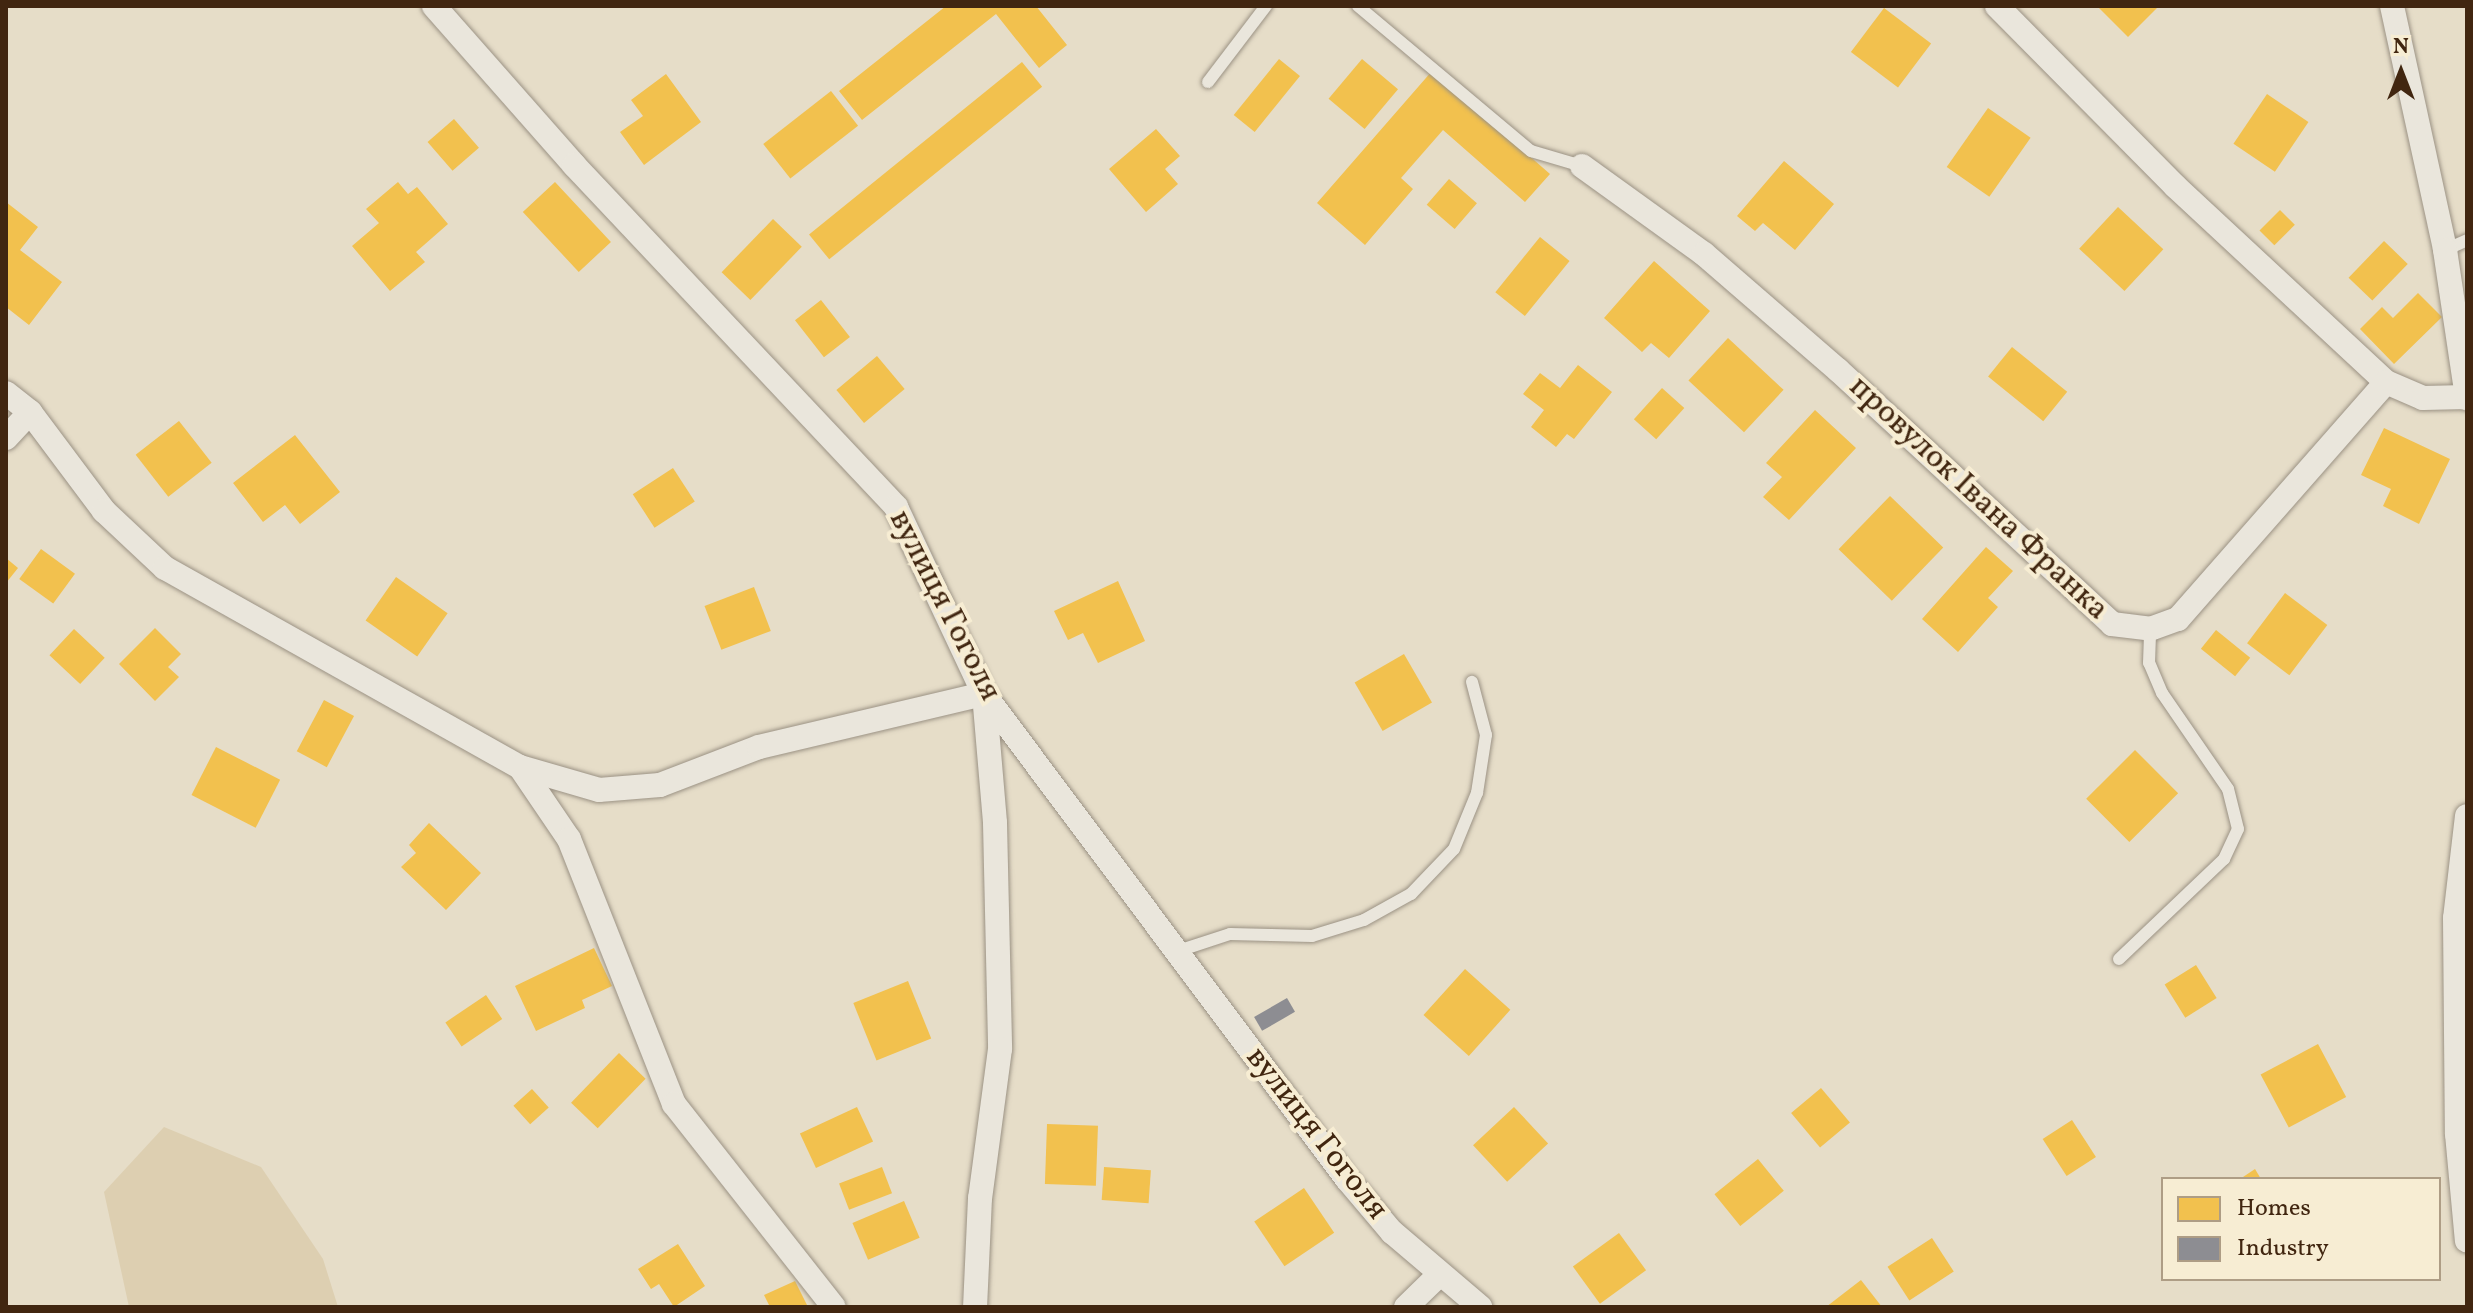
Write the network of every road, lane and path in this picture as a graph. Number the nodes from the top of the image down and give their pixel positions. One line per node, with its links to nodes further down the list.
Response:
1 (434, 6): 17 (street, вулиця Гоголя)
2 (1266, 6): 6 (lane)
3 (1358, 6): 7 (lane)
4 (1997, 6): 10 (street)
5 (2392, 6): 9 (street)
6 (1208, 82)
7 (1582, 166): 15 (street, провулок Івана Франка)
8 (2467, 240): 9 (lane)
9 (2445, 250): 12 (street)
10 (2386, 382): 12 (street); 15 (street, провулок Івана Франка)
11 (6, 393): 13 (street)
12 (2467, 397)
13 (30, 412): 14 (street); 18 (street)
14 (6, 438)
15 (2150, 629): 21 (lane)
16 (1472, 682): 20 (lane)
17 (984, 694): 18 (street); 20 (street, вулиця Гоголя); 25 (street)
18 (520, 767): 24 (street)
19 (2467, 816): 22 (street)
20 (1178, 951): 23 (street, вулиця Гоголя)
21 (2119, 959)
22 (2467, 1241)
23 (1439, 1275): 26 (street); 27 (street, вулиця Гоголя)
24 (834, 1307)
25 (975, 1307)
26 (1406, 1307)
27 (1480, 1307)

